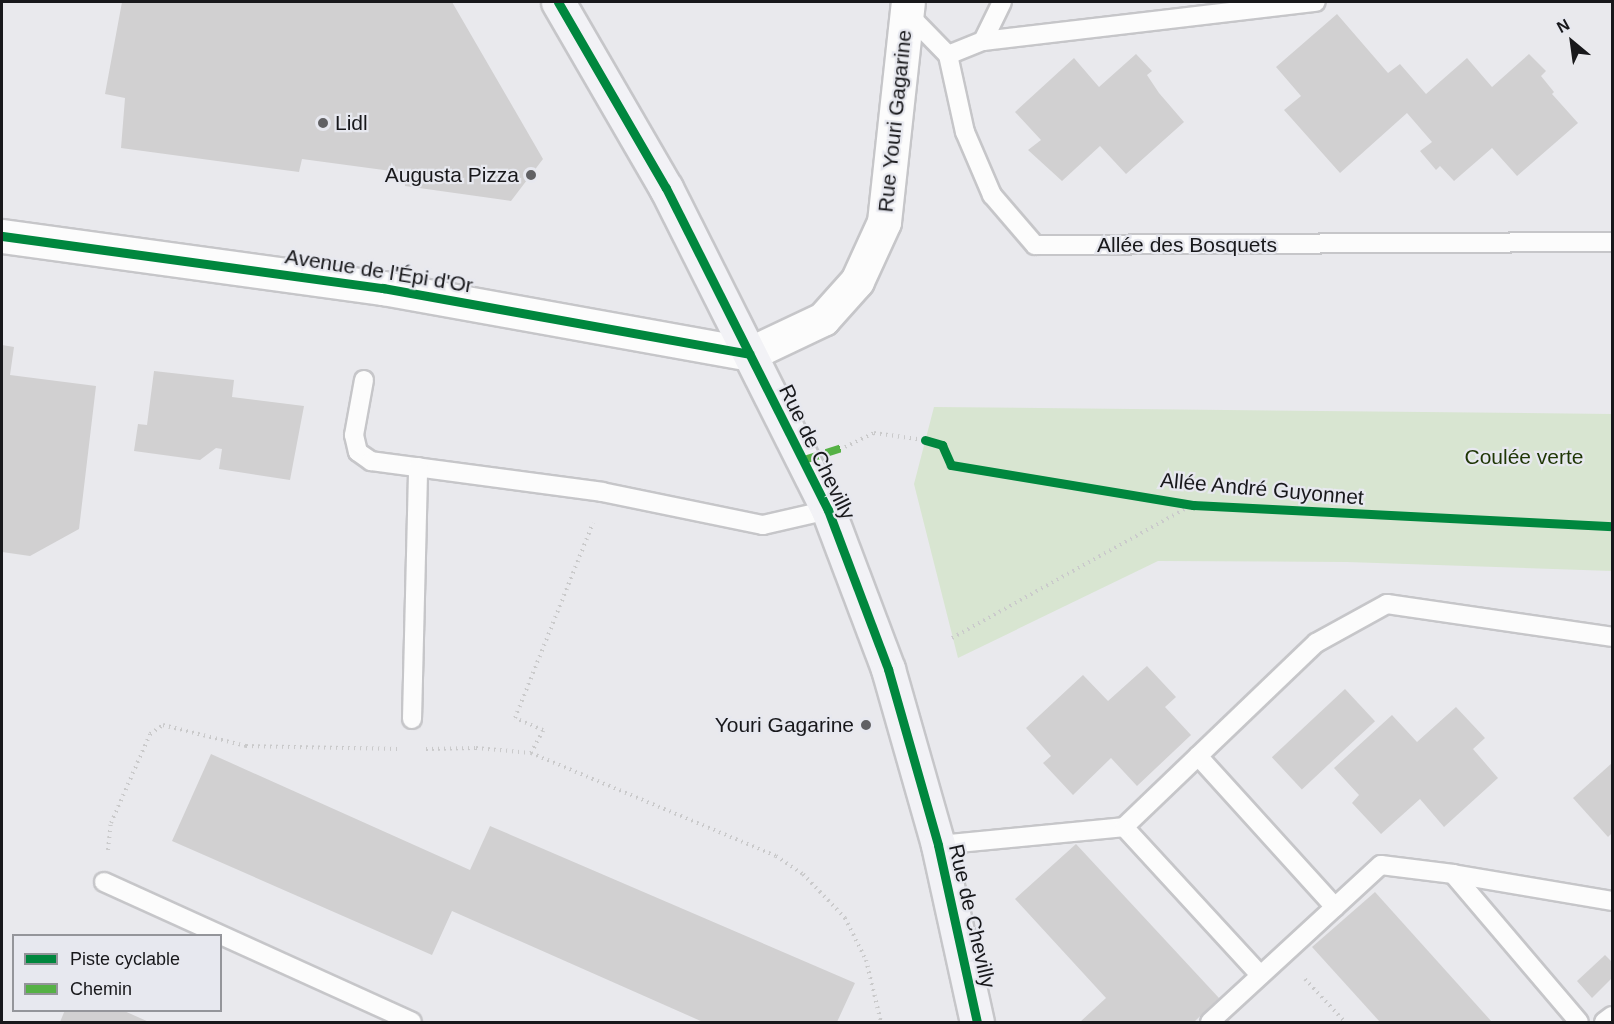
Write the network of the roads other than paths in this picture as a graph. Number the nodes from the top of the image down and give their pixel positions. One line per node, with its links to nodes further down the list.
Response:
1 (558, 2): 9 (street, Rue de Chevilly)
2 (1002, 2): 5 (lane)
3 (1316, 2): 5 (lane)
4 (907, 7): 6 (lane); 9 (street, Rue Youri Gagarine)
5 (983, 41): 6 (lane)
6 (948, 55): 8 (lane, Allée des Bosquets)
7 (2, 236): 9 (street, Avenue de l'Épi d'Or)
8 (1612, 242)
9 (749, 354): 12 (street, Rue de Chevilly)
10 (363, 380): 11 (lane)
11 (418, 467): 12 (lane); 14 (lane)
12 (828, 510): 17 (street, Rue de Chevilly)
13 (1612, 637): 15 (lane)
14 (412, 718)
15 (1197, 756): 16 (lane); 21 (lane)
16 (1124, 827): 17 (lane); 24 (lane)
17 (938, 845): 27 (street, Rue de Chevilly)
18 (1453, 874): 20 (lane); 21 (lane); 29 (lane)
19 (104, 882): 22 (lane)
20 (1612, 901)
21 (1335, 907): 24 (lane)
22 (218, 934)
23 (222, 936): 26 (lane)
24 (1260, 975): 28 (lane)
25 (1612, 1016): 30 (lane)
26 (412, 1023)
27 (977, 1023)
28 (1210, 1023)
29 (1579, 1023)
30 (1604, 1023)

